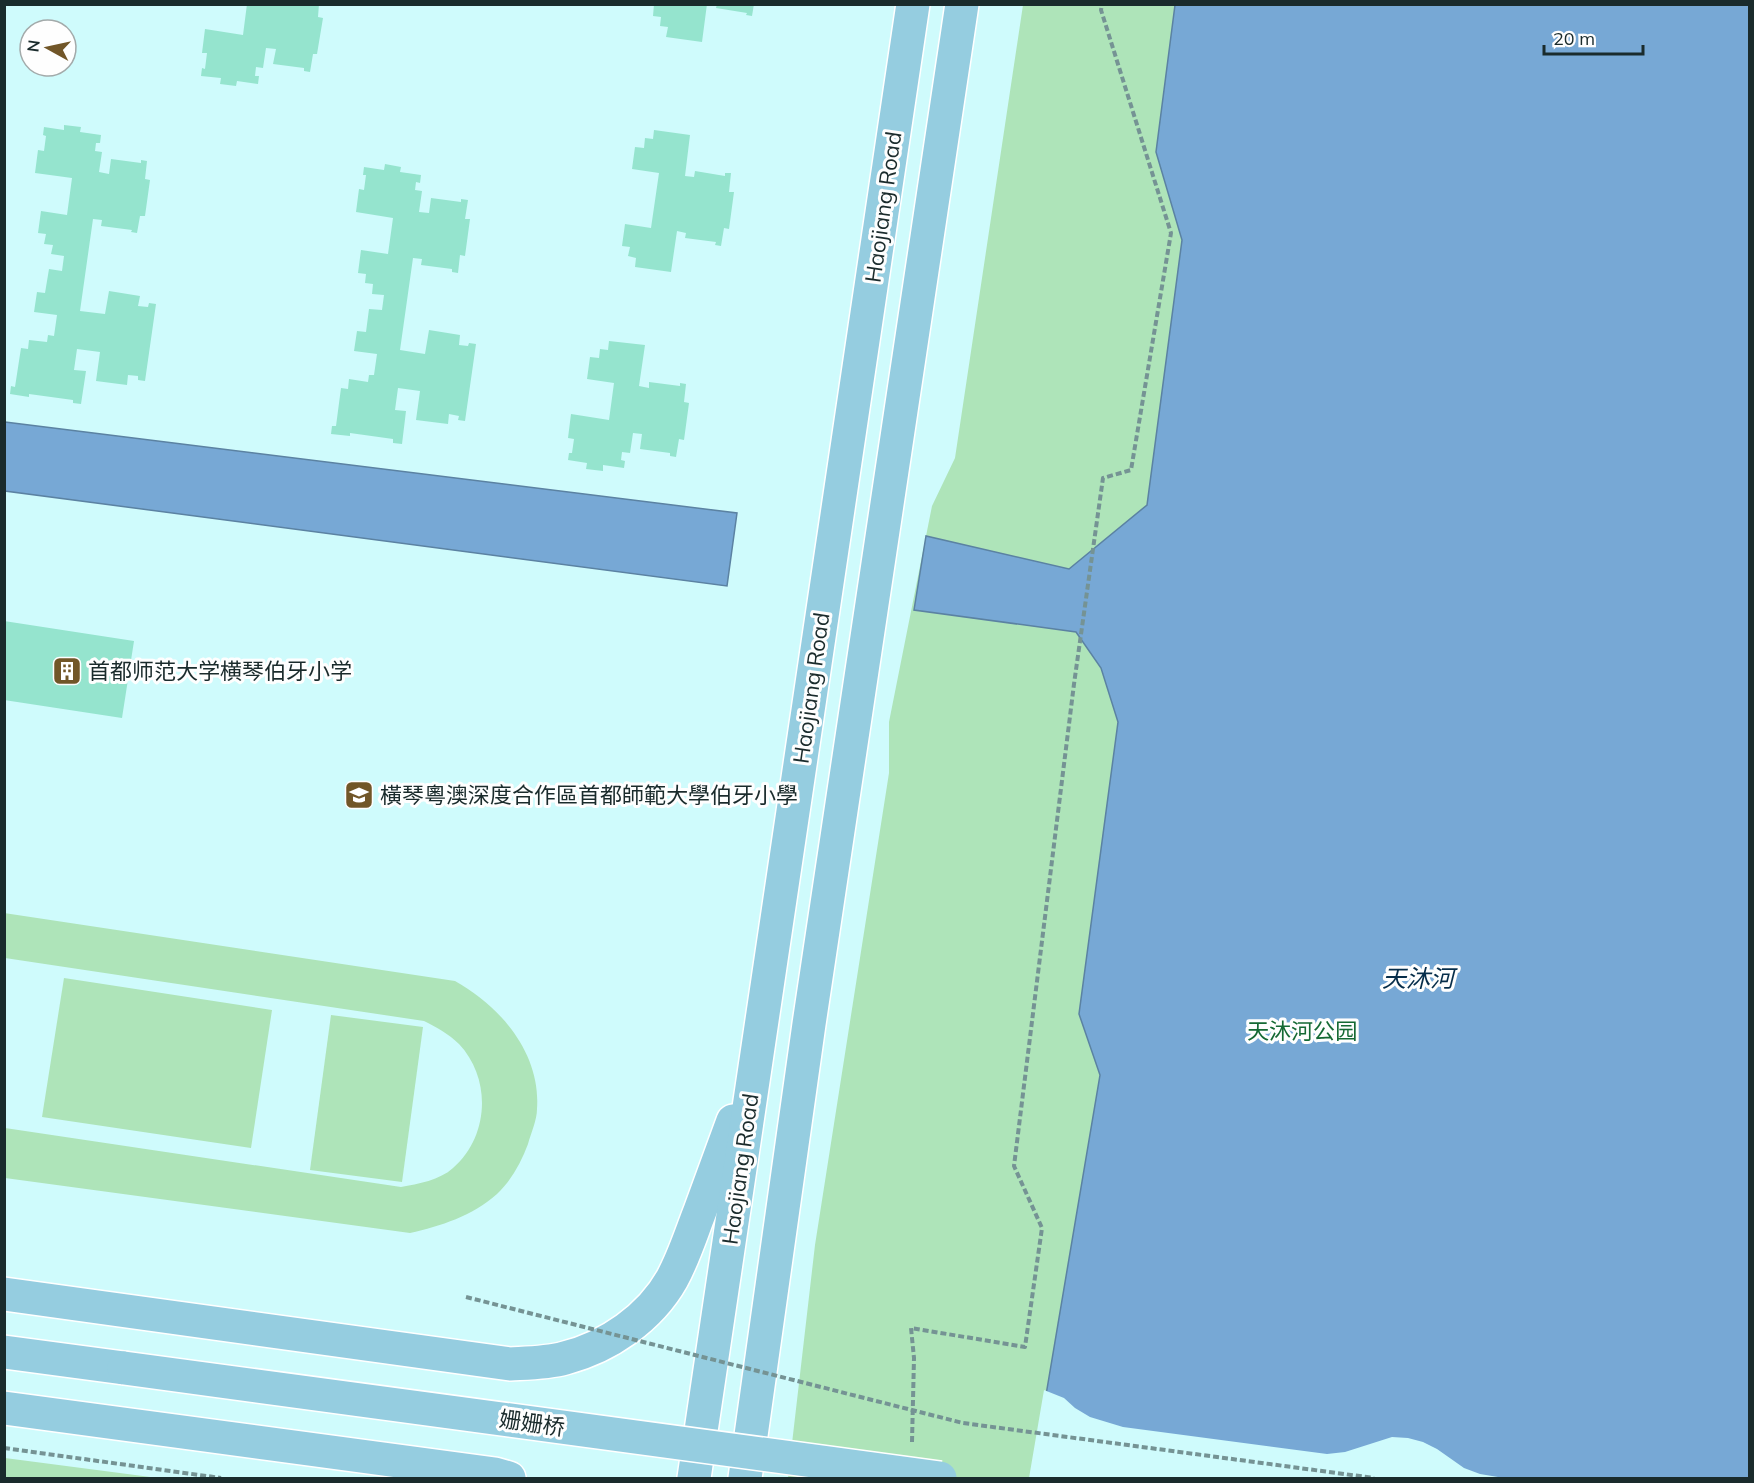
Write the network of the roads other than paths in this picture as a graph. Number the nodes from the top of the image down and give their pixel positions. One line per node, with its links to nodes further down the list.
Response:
1 (913, 4): 3 (main road, Haojiang Road)
2 (962, 4): 9 (main road)
3 (756, 1058): 4 (main road); 8 (main road, Haojiang Road)
4 (4, 1294)
5 (4, 1352): 10 (main road, 姗姗桥, bridge)
6 (4, 1408): 7 (main road)
7 (509, 1479)
8 (694, 1479)
9 (745, 1479)
10 (940, 1479)

